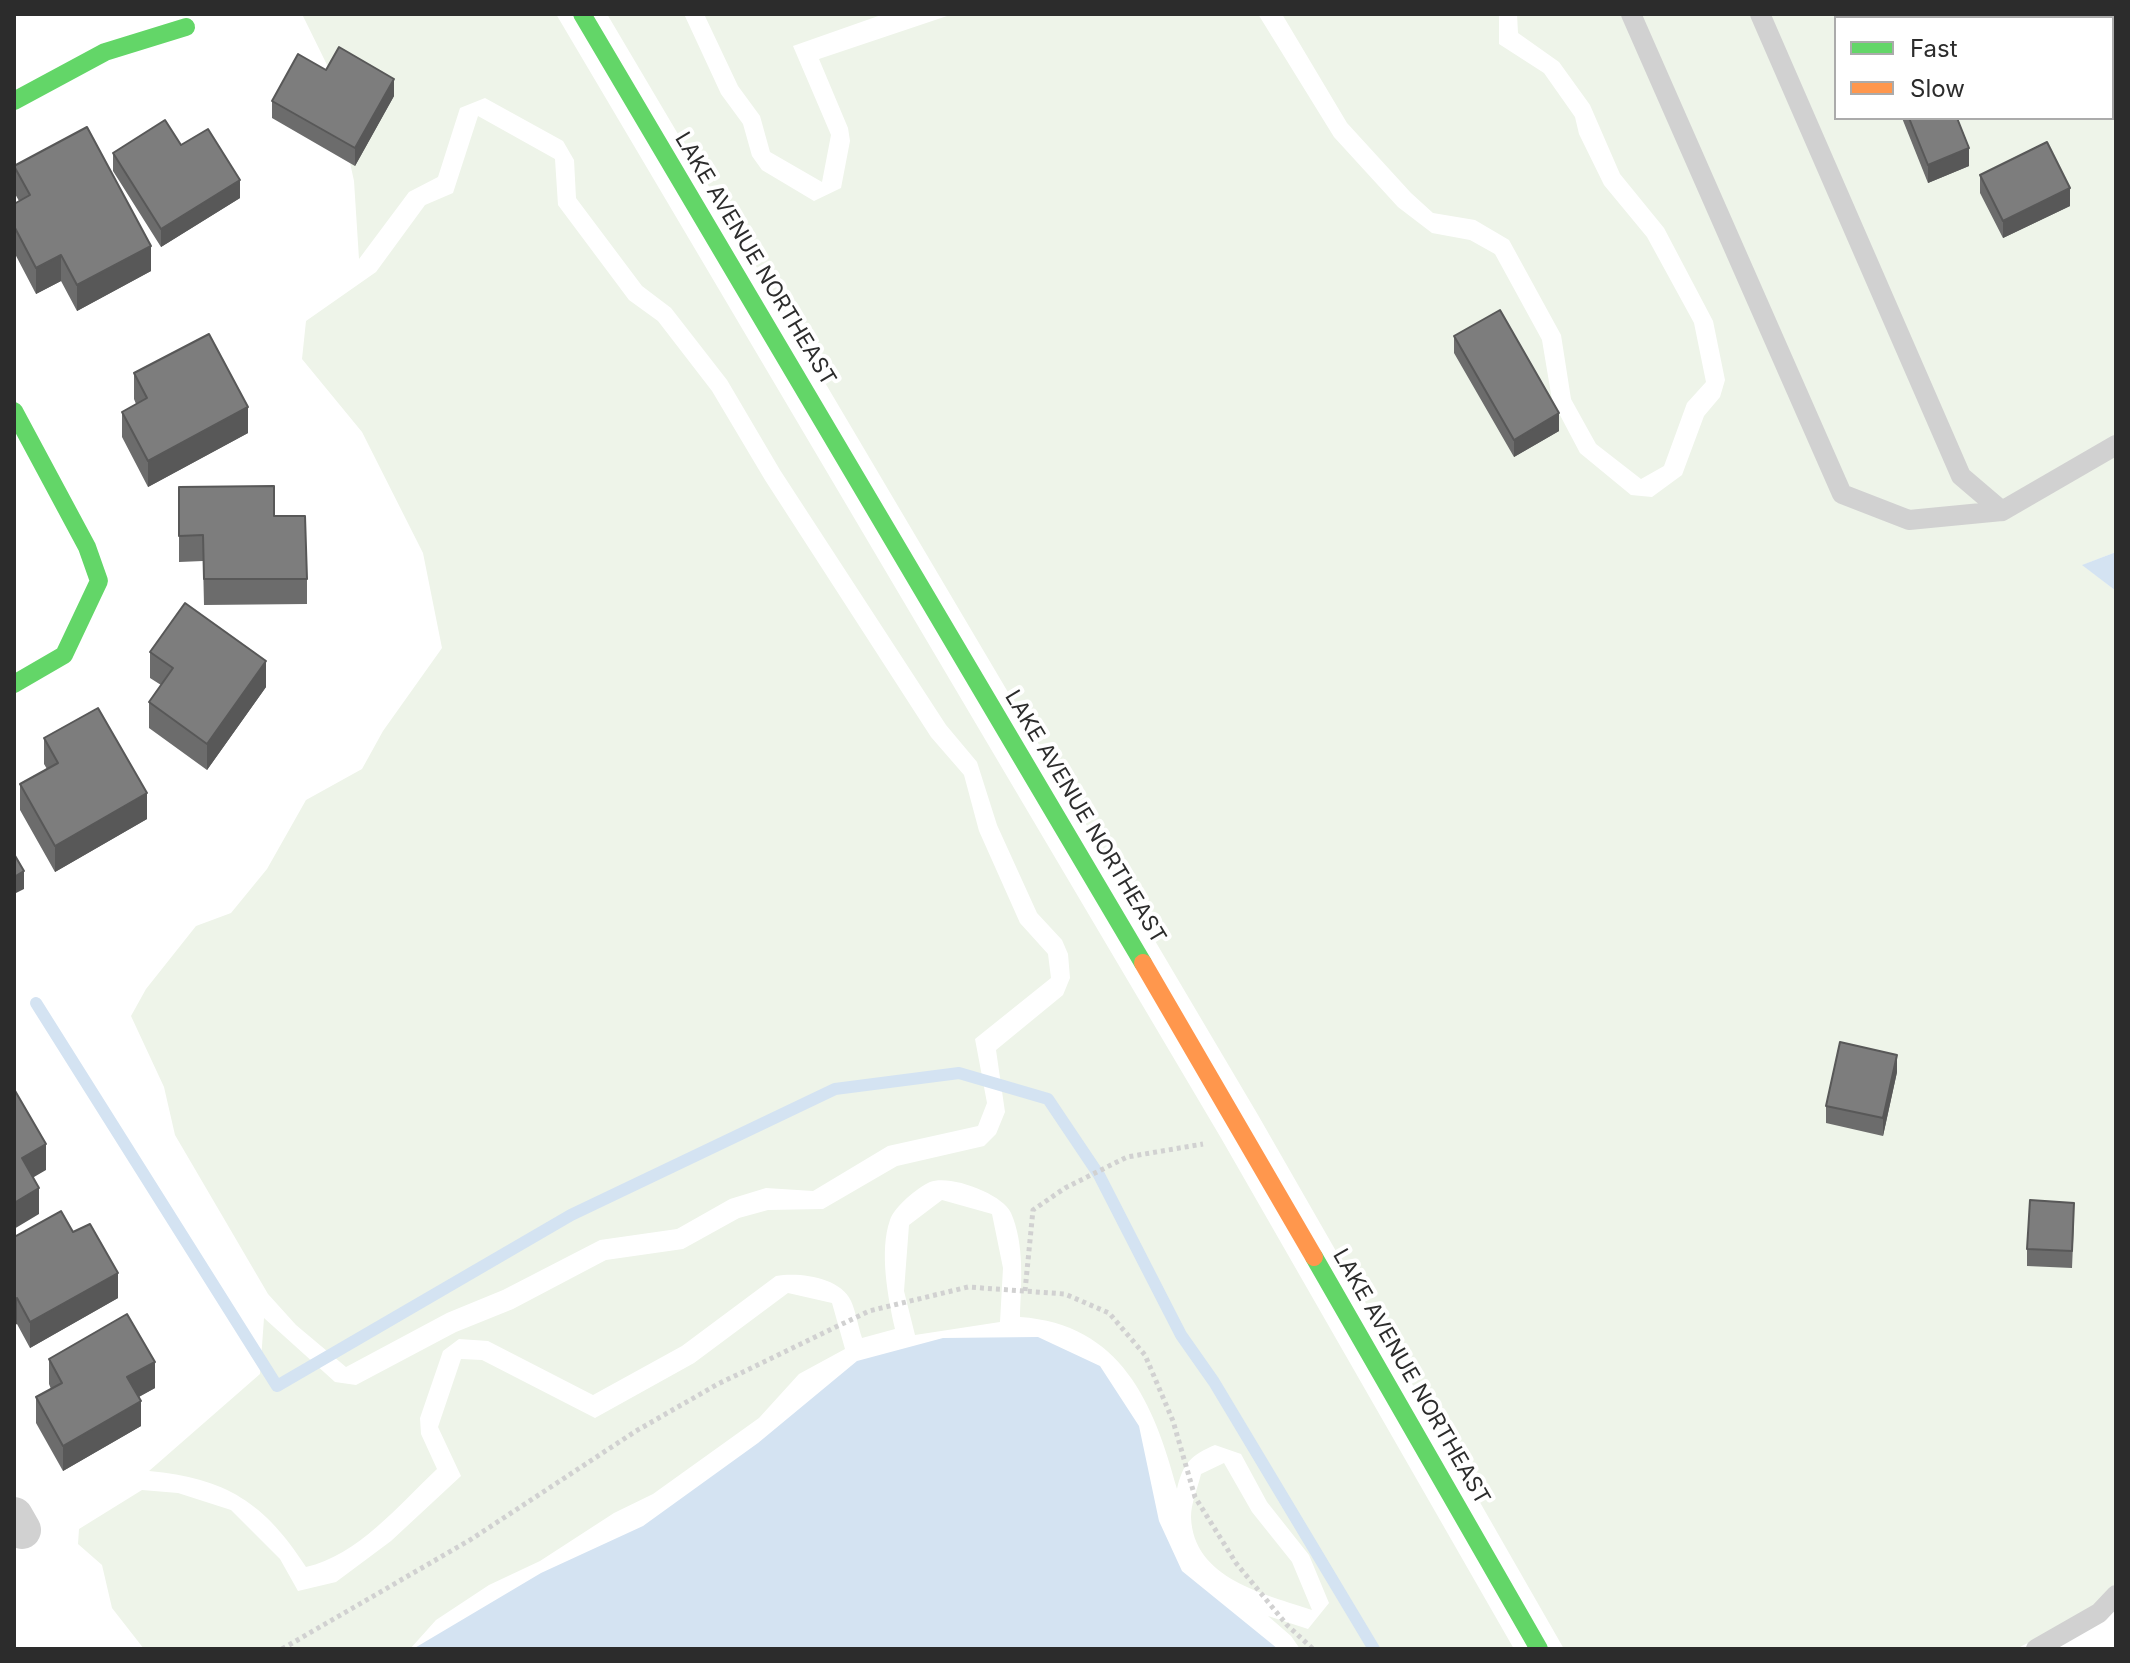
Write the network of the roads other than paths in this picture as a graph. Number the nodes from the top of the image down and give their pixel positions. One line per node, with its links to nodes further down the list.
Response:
1 (582, 14): 11 (street, LAKE AVENUE NORTHEAST)
2 (1631, 14): 8 (lane)
3 (1760, 14): 8 (lane)
4 (186, 27): 5 (street)
5 (14, 101)
6 (14, 411): 9 (street)
7 (2116, 445): 8 (lane)
8 (2002, 511)
9 (14, 684)
10 (2116, 1595): 12 (lane)
11 (1539, 1649)
12 (2036, 1649)

